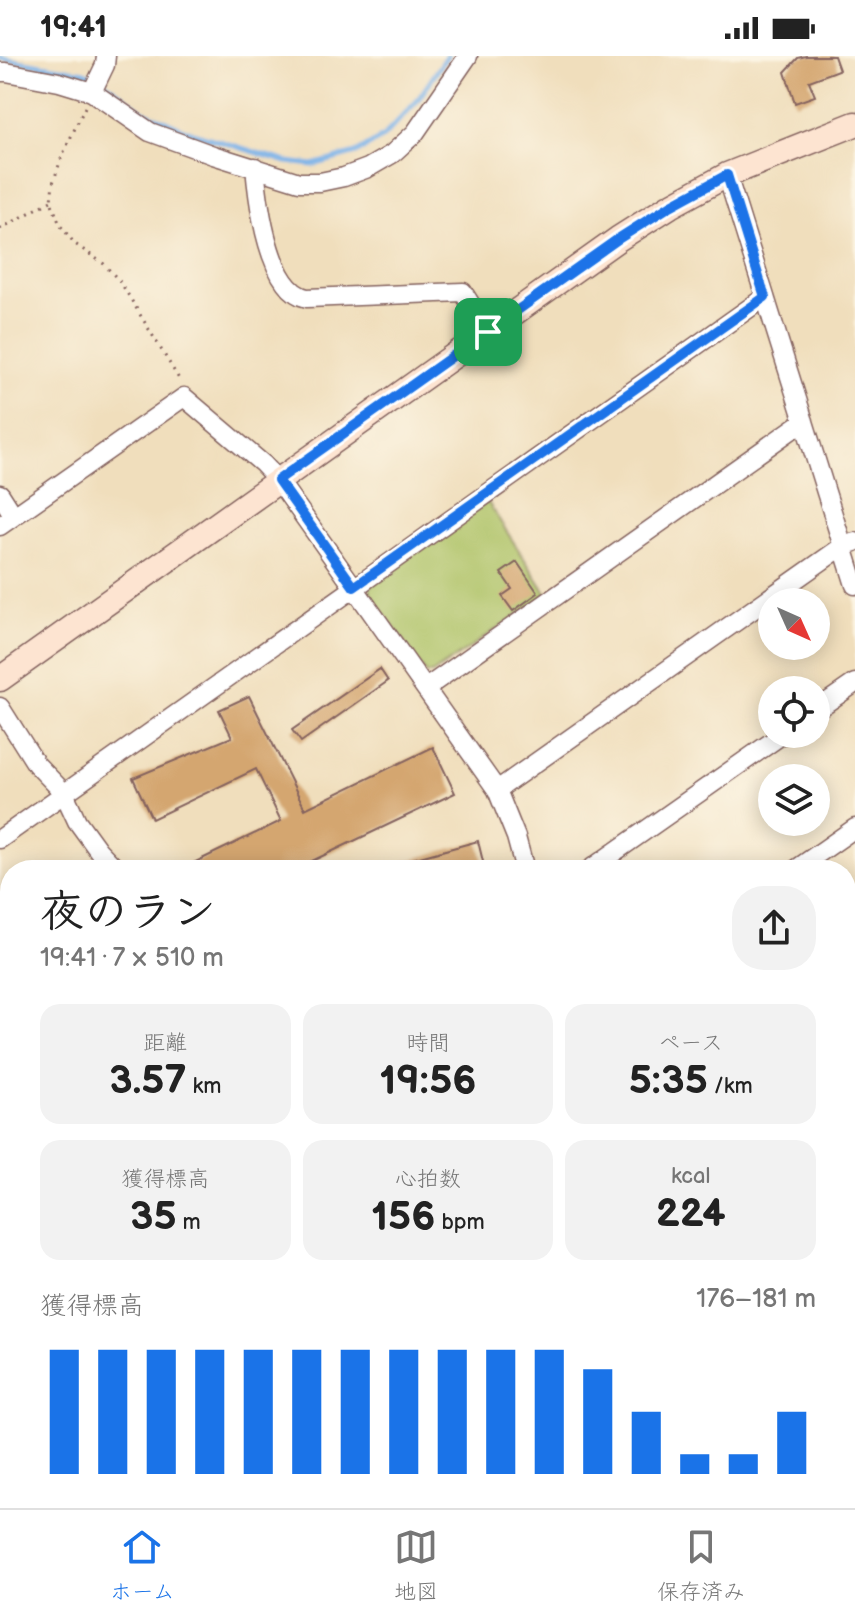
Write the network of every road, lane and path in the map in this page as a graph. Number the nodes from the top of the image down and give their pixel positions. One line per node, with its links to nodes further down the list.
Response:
1 (106, 56): 4 (street)
2 (468, 56): 6 (street)
3 (0, 72): 4 (street)
4 (92, 92): 6 (street); 8 (path)
5 (855, 124): 7 (street)
6 (255, 167): 11 (street)
7 (727, 175): 10 (street); 11 (street)
8 (51, 201): 9 (path); 12 (path)
9 (0, 229)
10 (765, 297): 13 (street); 19 (street)
11 (488, 332): 14 (street)
12 (165, 355)
13 (804, 421): 17 (street); 22 (street)
14 (278, 480): 16 (street); 19 (street); 20 (street)
15 (0, 494): 16 (street)
16 (7, 521)
17 (849, 544): 18 (street); 26 (street)
18 (855, 585)
19 (354, 587): 22 (street); 27 (street)
20 (0, 679)
21 (855, 683): 23 (street)
22 (426, 688): 26 (street)
23 (830, 700)
24 (0, 707): 27 (street)
25 (763, 748): 32 (street)
26 (497, 790): 31 (street)
27 (64, 793): 29 (street); 30 (street)
28 (855, 828): 33 (street)
29 (0, 839)
30 (108, 860)
31 (522, 860)
32 (603, 860)
33 (809, 860)

